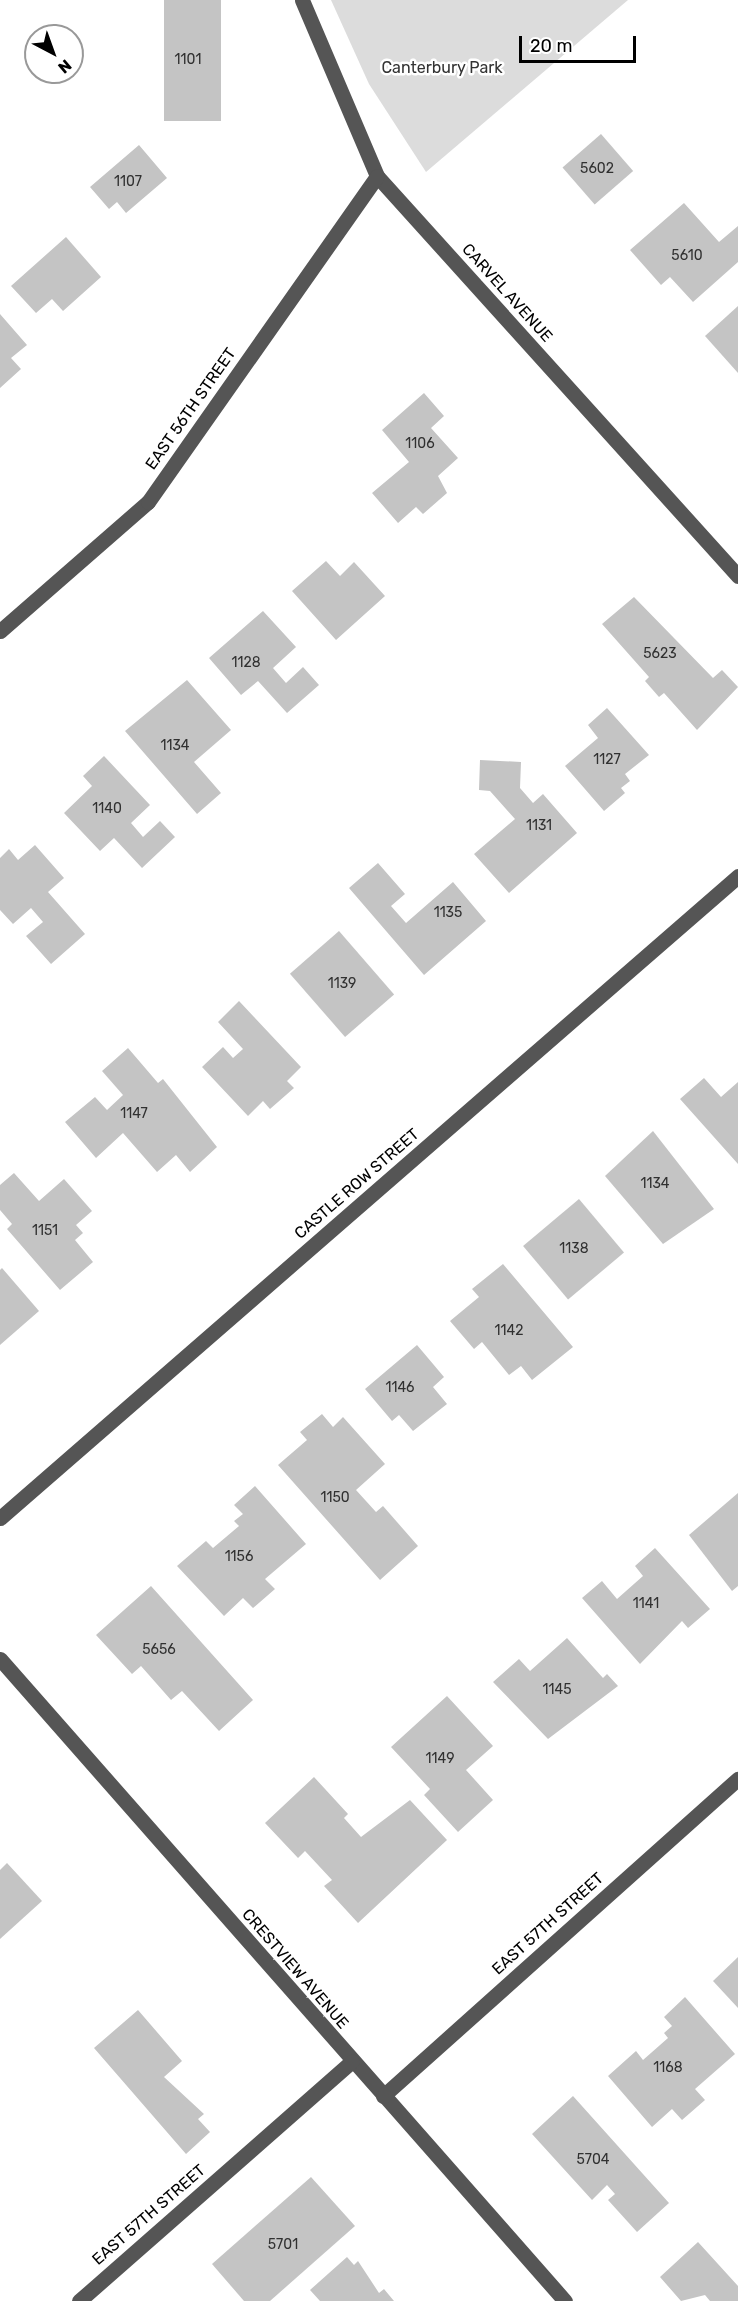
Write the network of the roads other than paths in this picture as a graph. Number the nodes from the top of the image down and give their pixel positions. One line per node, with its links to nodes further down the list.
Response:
1 (302, 0): 2 (street, CARVEL AVENUE)
2 (377, 176): 3 (street, CARVEL AVENUE); 4 (street, EAST 56TH STREET)
3 (738, 576)
4 (0, 631)
5 (738, 876): 6 (street, CASTLE ROW STREET)
6 (0, 1518)
7 (0, 1659): 9 (street, CRESTVIEW AVENUE)
8 (738, 1779): 10 (street, EAST 57TH STREET)
9 (352, 2061): 10 (street, CRESTVIEW AVENUE); 11 (street, EAST 57TH STREET)
10 (382, 2096): 12 (street, CRESTVIEW AVENUE)
11 (79, 2301)
12 (565, 2301)

